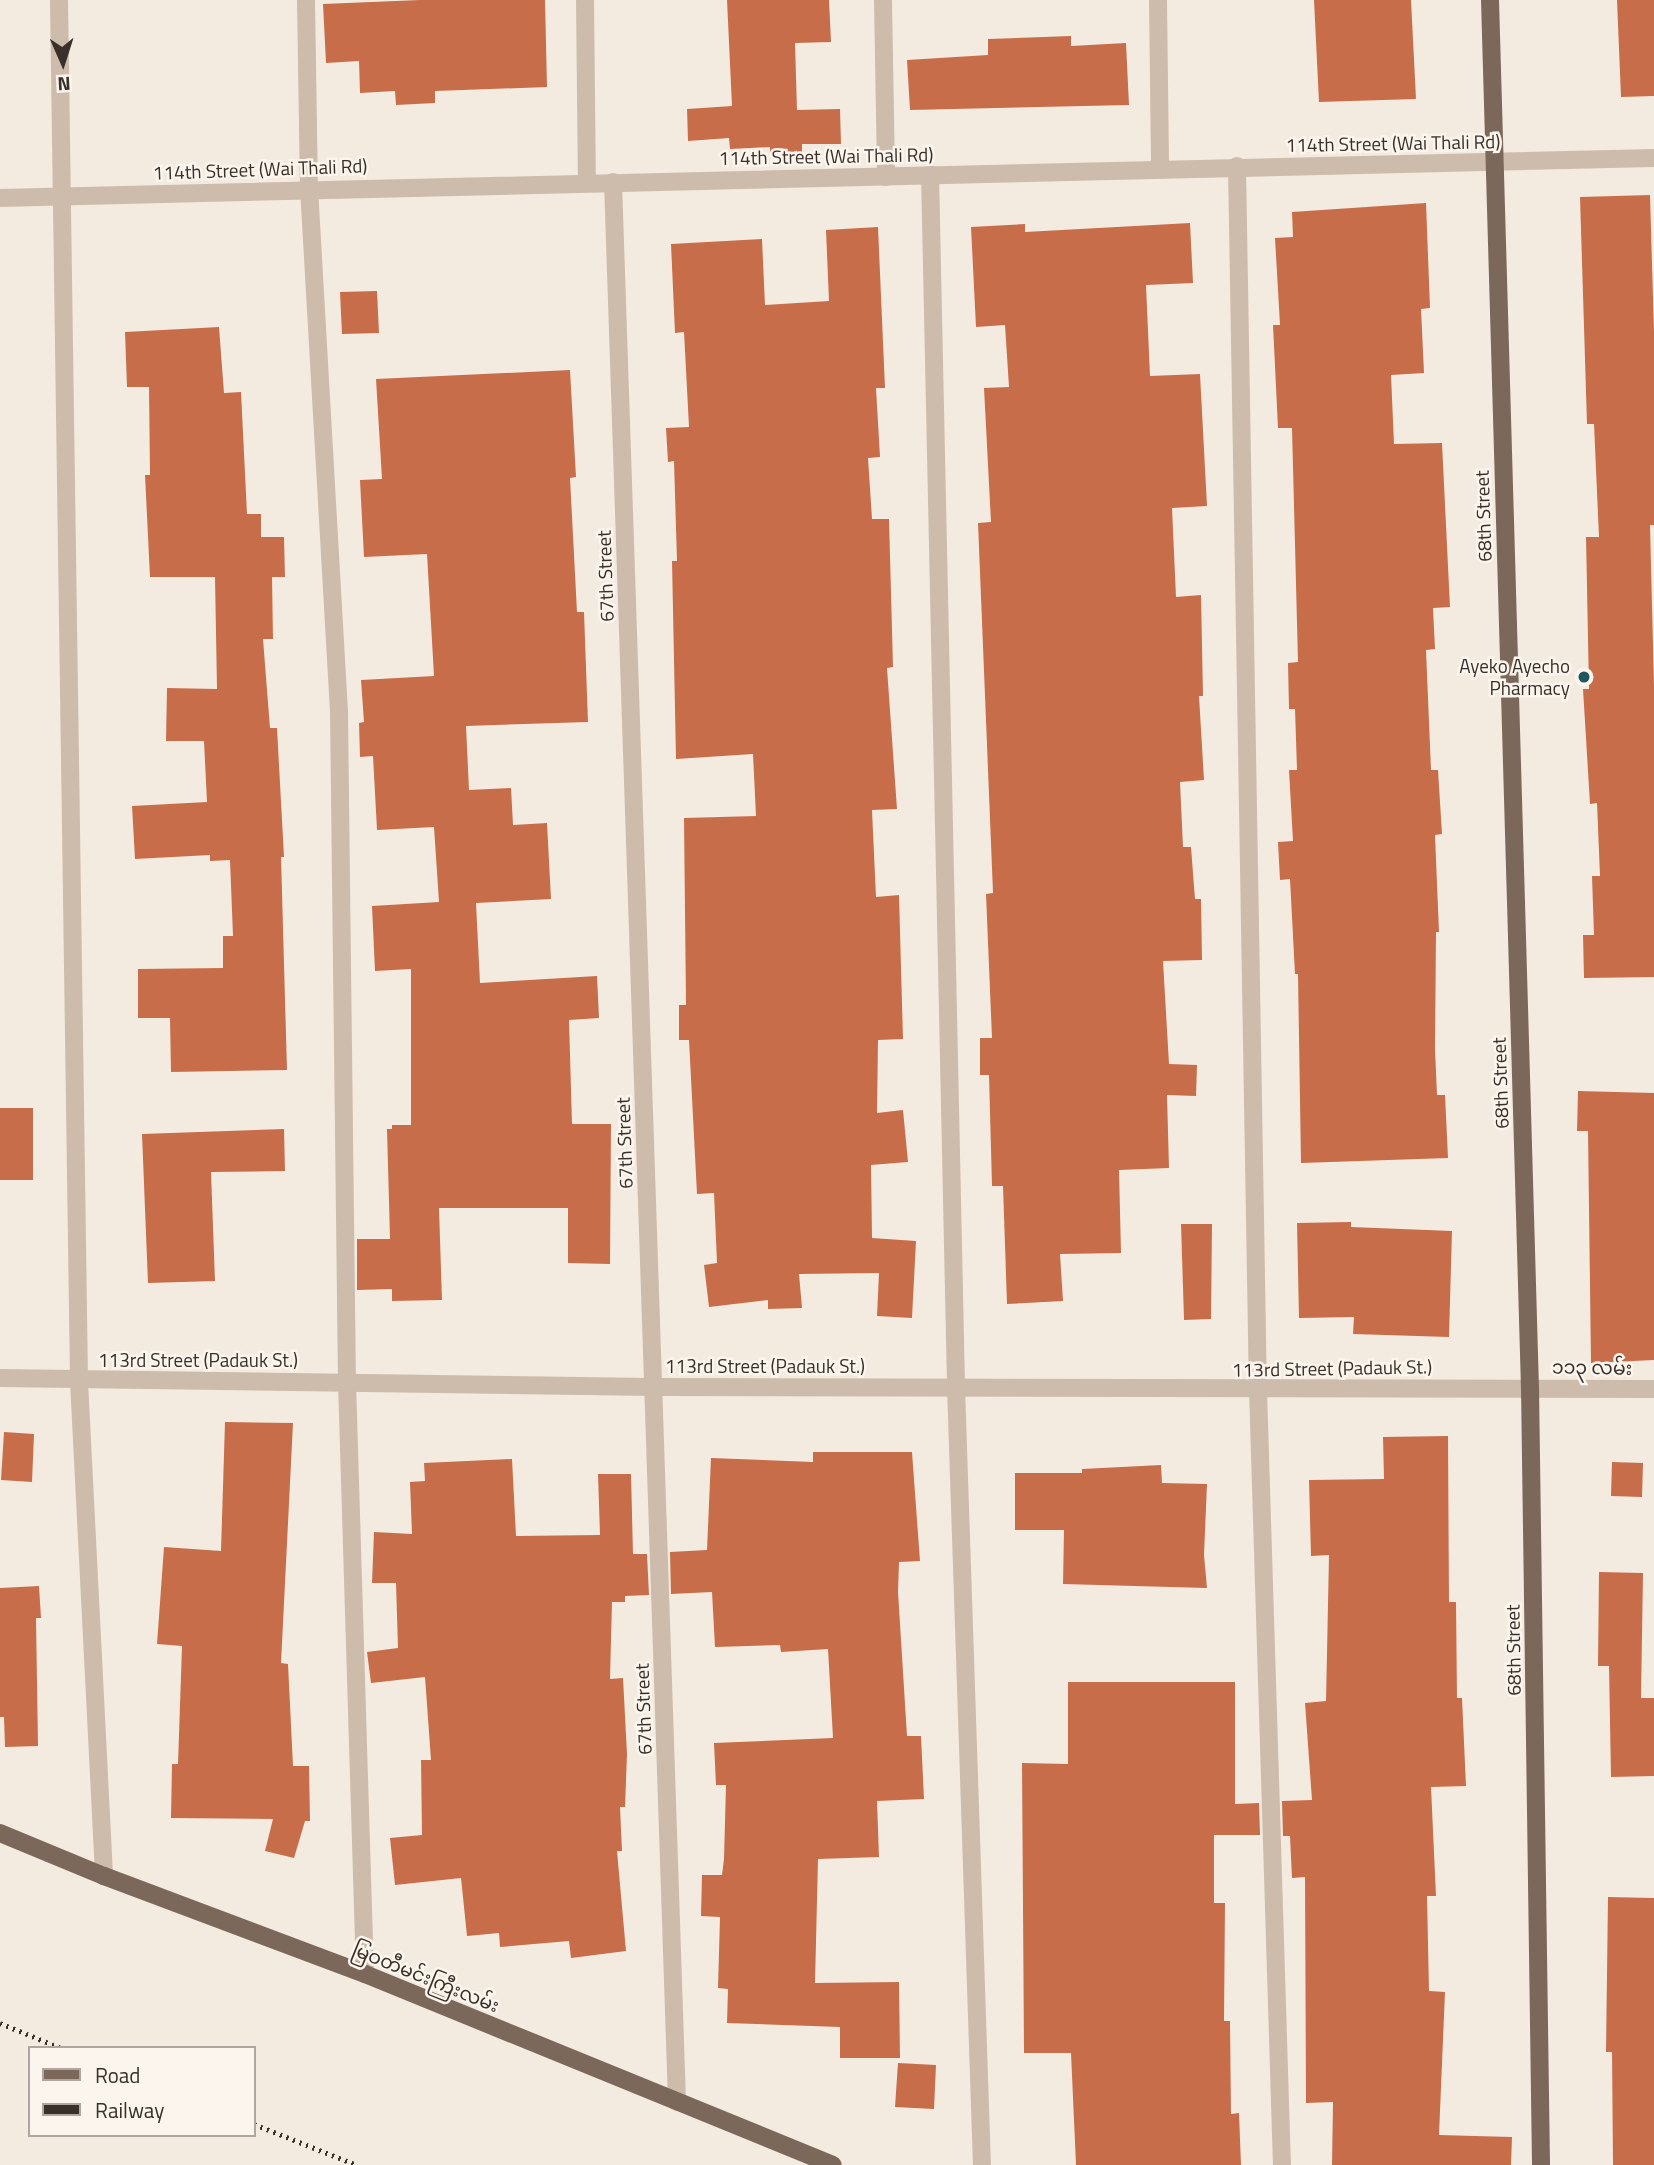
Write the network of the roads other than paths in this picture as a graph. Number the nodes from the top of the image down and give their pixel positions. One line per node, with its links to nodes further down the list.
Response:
1 (59, 0): 16 (street)
2 (306, 0): 15 (street)
3 (584, 0): 13 (street)
4 (883, 0): 12 (street)
5 (1158, 0): 10 (street)
6 (1490, 0): 8 (main road, 68th Street)
7 (1654, 158): 8 (street, 114th Street (Wai Thali Rd))
8 (1494, 162): 9 (street, 114th Street (Wai Thali Rd)); 23 (main road, 68th Street)
9 (1237, 166): 10 (street, 114th Street (Wai Thali Rd)); 25 (street)
10 (1160, 169): 11 (street, 114th Street (Wai Thali Rd))
11 (930, 174): 12 (street, 114th Street (Wai Thali Rd)); 22 (street)
12 (886, 177): 14 (street, 114th Street (Wai Thali Rd))
13 (587, 182): 14 (street, 114th Street (Wai Thali Rd)); 15 (street, 114th Street (Wai Thali Rd))
14 (613, 182): 21 (street, 67th Street)
15 (309, 188): 16 (street, 114th Street (Wai Thali Rd)); 20 (street)
16 (64, 196): 17 (street, 114th Street (Wai Thali Rd)); 19 (street)
17 (0, 198)
18 (0, 1378): 19 (street, 113rd Street (Padauk St.))
19 (79, 1381): 20 (street, 113rd Street (Padauk St.)); 27 (street)
20 (347, 1382): 21 (street, 113rd Street (Padauk St.)); 28 (street)
21 (653, 1387): 22 (street, 113rd Street (Padauk St.)); 29 (street, 67th Street)
22 (957, 1387): 25 (street, 113rd Street (Padauk St.)); 31 (street)
23 (1530, 1387): 24 (street, ၁၁၃ လမ်း); 25 (street, 113rd Street (Padauk St.)); 33 (main road, 68th Street)
24 (1654, 1389)
25 (1258, 1390): 32 (street)
26 (0, 1833): 27 (main road, မြဝတီမင်းကြီးလမ်း)
27 (104, 1876): 28 (main road, မြဝတီမင်းကြီးလမ်း)
28 (365, 1974): 29 (main road, မြဝတီမင်းကြီးလမ်း)
29 (677, 2102): 30 (main road, မြဝတီမင်းကြီးလမ်း)
30 (833, 2165)
31 (982, 2165)
32 (1282, 2165)
33 (1541, 2165)

